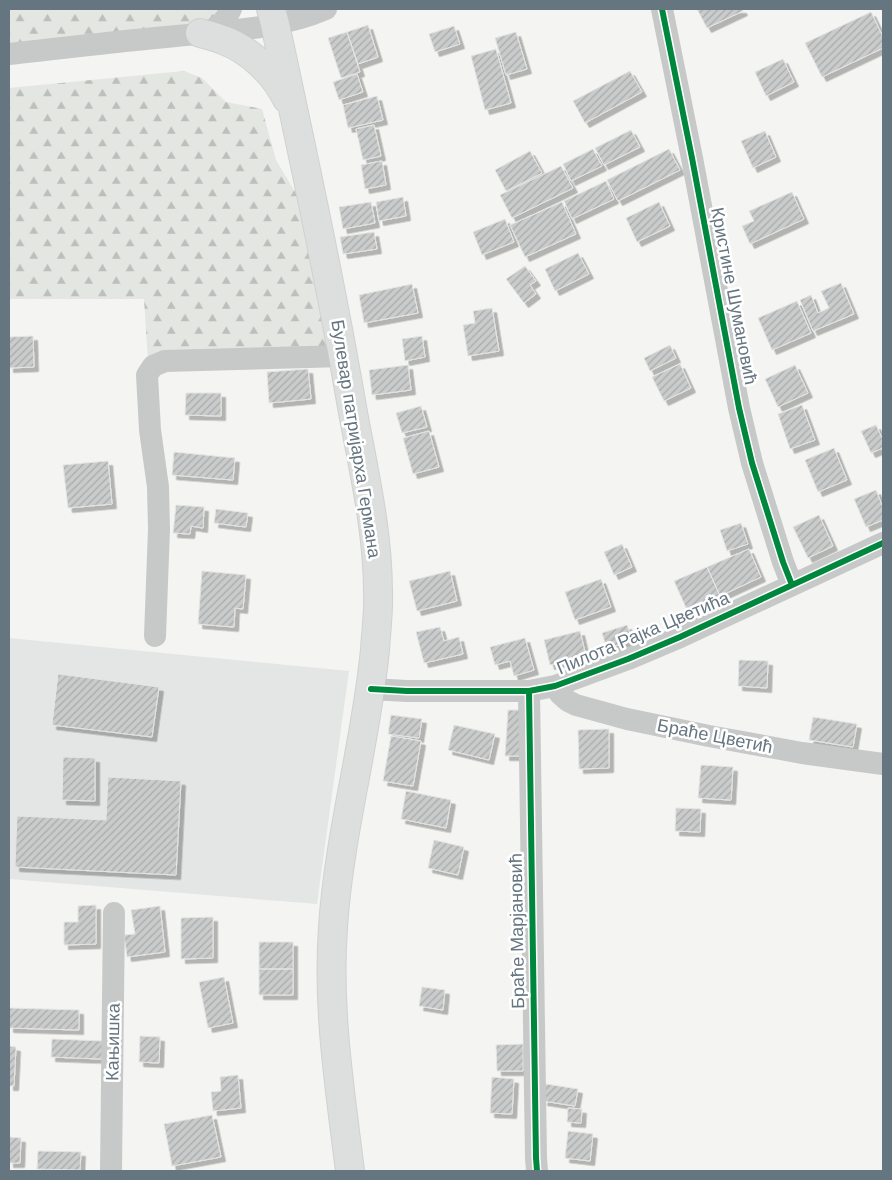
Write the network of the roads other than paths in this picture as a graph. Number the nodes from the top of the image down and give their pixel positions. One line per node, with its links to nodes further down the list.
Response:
1 (231, 9): 5 (street)
2 (326, 9): 4 (street)
3 (662, 9): 10 (street, Кристине Шумановић)
4 (269, 14): 5 (street); 7 (main road, Булевар патријарха Германа)
5 (204, 33): 6 (street); 7 (main road)
6 (9, 54)
7 (294, 111): 8 (main road, Булевар патријарха Германа)
8 (344, 356): 11 (street); 13 (main road, Булевар патријарха Германа)
9 (883, 543): 10 (street, Пилота Рајка Цветића)
10 (792, 585): 12 (street, Пилота Рајка Цветића)
11 (155, 636)
12 (555, 686): 14 (street, Пилота Рајка Цветића); 15 (street, Браће Цветић)
13 (371, 689): 14 (street, Пилота Рајка Цветића); 18 (main road, Булевар патријарха Германа)
14 (529, 691): 19 (street, Браће Марјановић)
15 (883, 764)
16 (114, 913): 17 (street, Кањишка)
17 (111, 1171)
18 (350, 1171)
19 (537, 1171)

